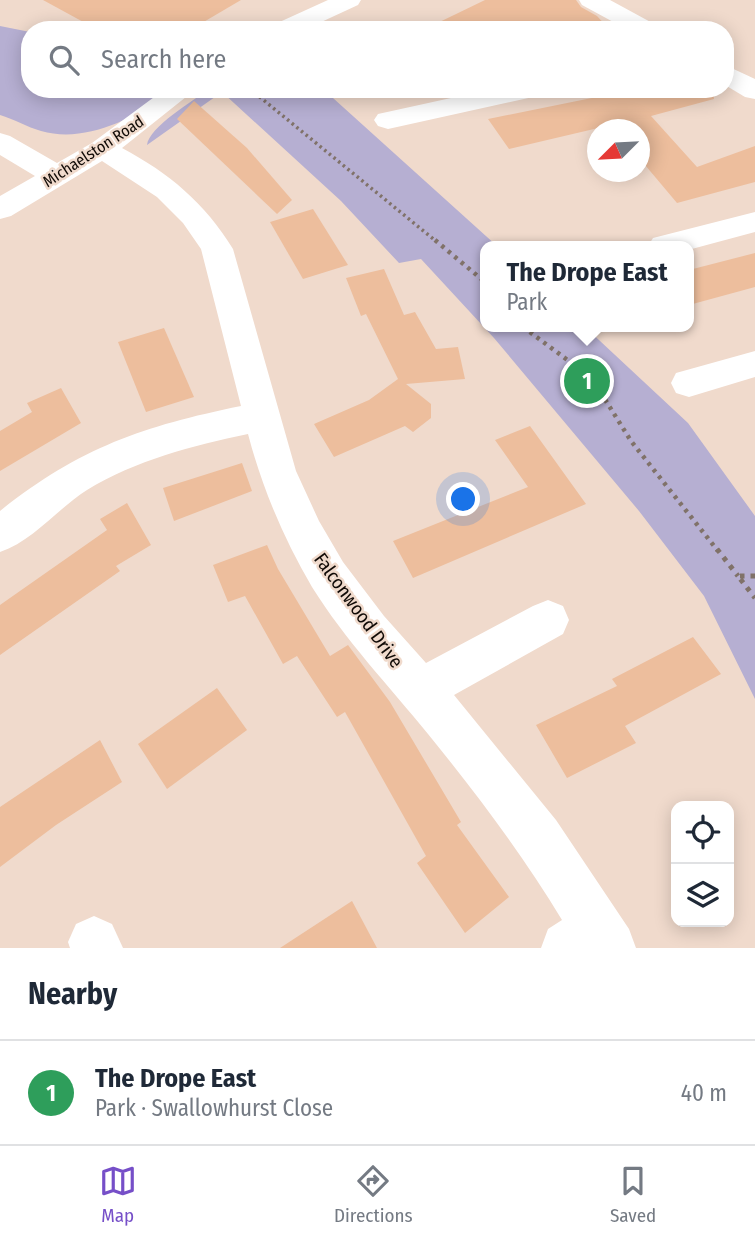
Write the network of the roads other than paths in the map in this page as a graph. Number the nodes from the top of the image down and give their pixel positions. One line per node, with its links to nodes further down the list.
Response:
1 (349, 0): 3 (street)
2 (602, 2): 4 (street)
3 (302, 21)
4 (633, 21)
5 (171, 98): 9 (street, Michaelston Road)
6 (492, 98): 7 (street)
7 (388, 121)
8 (0, 142): 10 (street)
9 (102, 149): 10 (street, Michaelston Road); 16 (street, Falconwood Drive)
10 (57, 176): 11 (street, Michaelston Road)
11 (0, 209)
12 (755, 222): 13 (street)
13 (683, 241)
14 (755, 364): 15 (street)
15 (690, 383)
16 (262, 417): 17 (street); 19 (street, Falconwood Drive)
17 (0, 535)
18 (548, 620): 19 (street)
19 (420, 691): 20 (street, Falconwood Drive)
20 (591, 941)

